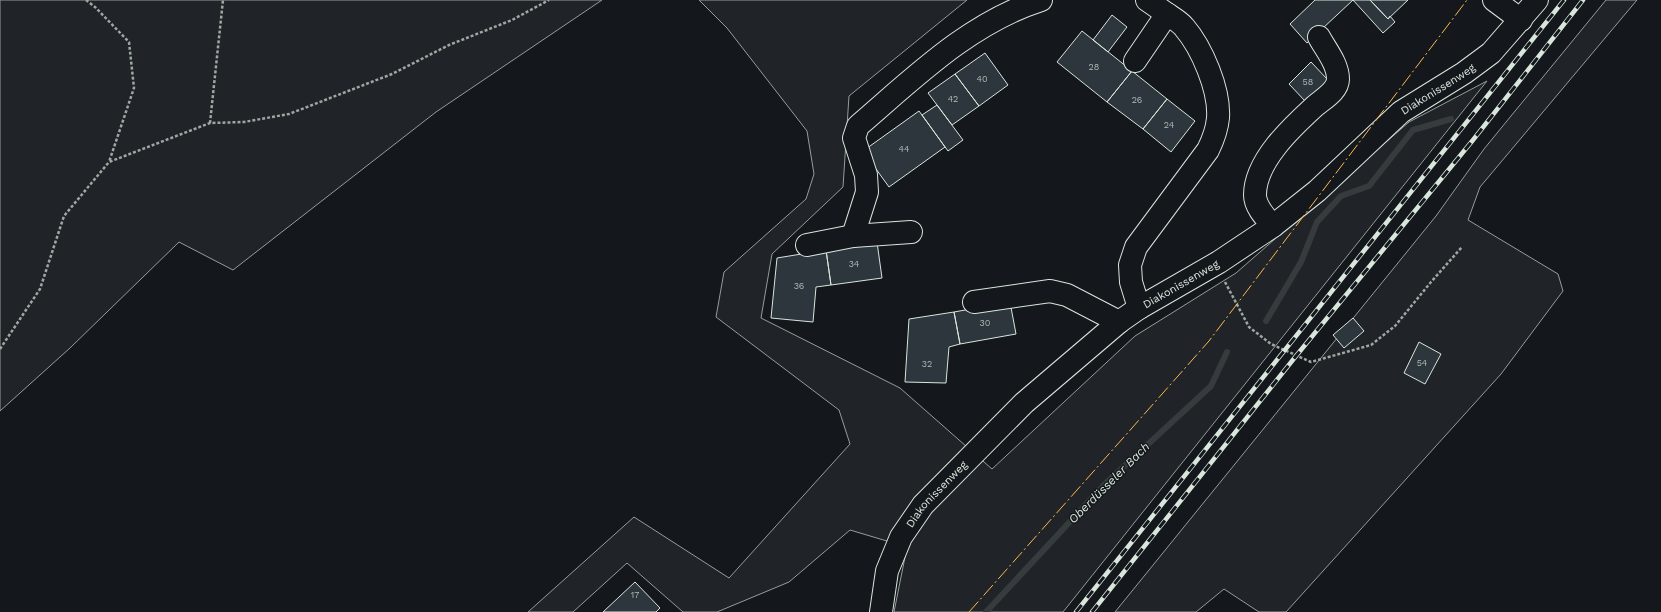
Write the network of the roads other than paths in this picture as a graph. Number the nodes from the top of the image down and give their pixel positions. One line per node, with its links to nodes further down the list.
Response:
1 (1041, 0): 11 (street)
2 (1148, 0): 5 (street)
3 (1494, 0): 6 (street)
4 (1537, 0): 6 (street, Diakonissenweg)
5 (1167, 14): 8 (street); 14 (street)
6 (1521, 20): 9 (street, Diakonissenweg)
7 (1319, 37): 9 (street)
8 (1134, 60)
9 (1273, 226): 14 (street, Diakonissenweg)
10 (911, 232): 11 (street)
11 (853, 236): 12 (street)
12 (807, 245)
13 (974, 302): 15 (street)
14 (1139, 308): 15 (street, Diakonissenweg)
15 (1119, 322): 16 (street, Diakonissenweg)
16 (881, 612)

